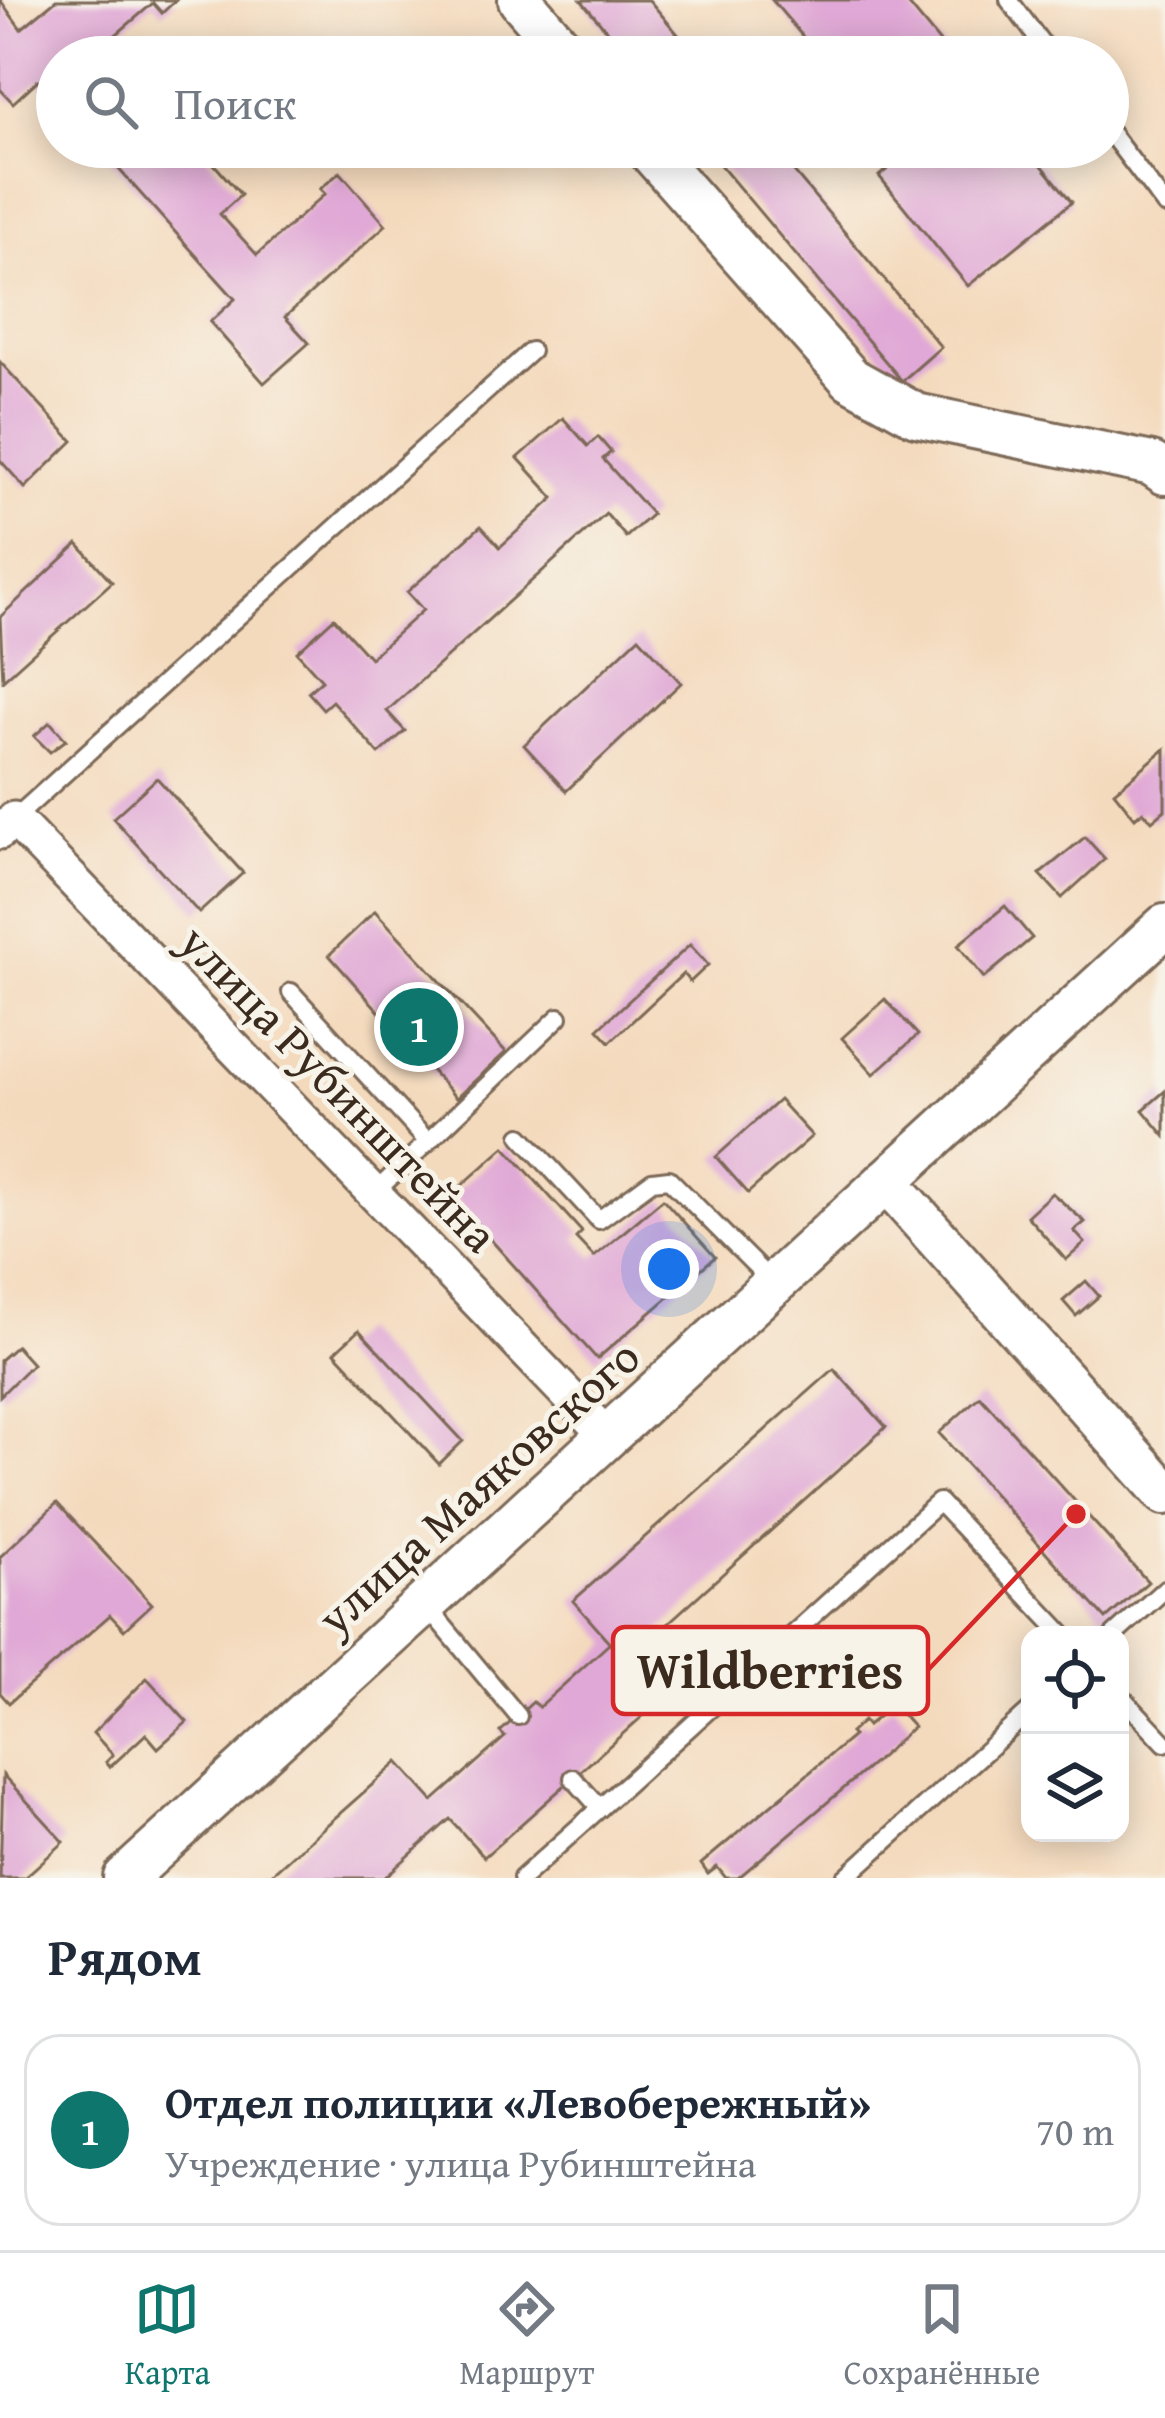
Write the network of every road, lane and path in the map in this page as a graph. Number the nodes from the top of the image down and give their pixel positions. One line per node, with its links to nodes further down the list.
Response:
1 (520, 0): 3 (street)
2 (1010, 0): 4 (lane)
3 (551, 36)
4 (1037, 36)
5 (1129, 158): 7 (lane)
6 (665, 168): 9 (street)
7 (1165, 205)
8 (531, 351): 10 (lane)
9 (1161, 463)
10 (5, 818): 17 (street, улица Рубинштейна)
11 (1165, 926): 16 (street, улица Маяковского)
12 (291, 992): 15 (lane)
13 (560, 1017): 15 (lane)
14 (521, 1136): 18 (lane)
15 (428, 1142): 17 (lane)
16 (886, 1181): 18 (street, улица Маяковского); 20 (street)
17 (374, 1193): 19 (street, улица Рубинштейна)
18 (775, 1285): 19 (street, улица Маяковского)
19 (608, 1437): 22 (street, улица Маяковского)
20 (1165, 1493)
21 (1165, 1589): 24 (lane)
22 (426, 1604): 26 (lane); 31 (street, улица Маяковского)
23 (1056, 1626): 30 (lane)
24 (1124, 1626)
25 (1129, 1705): 28 (lane)
26 (518, 1715)
27 (1021, 1719): 33 (lane)
28 (1165, 1743)
29 (573, 1778): 30 (lane)
30 (600, 1808): 32 (lane)
31 (125, 1878)
32 (522, 1878)
33 (844, 1878)

